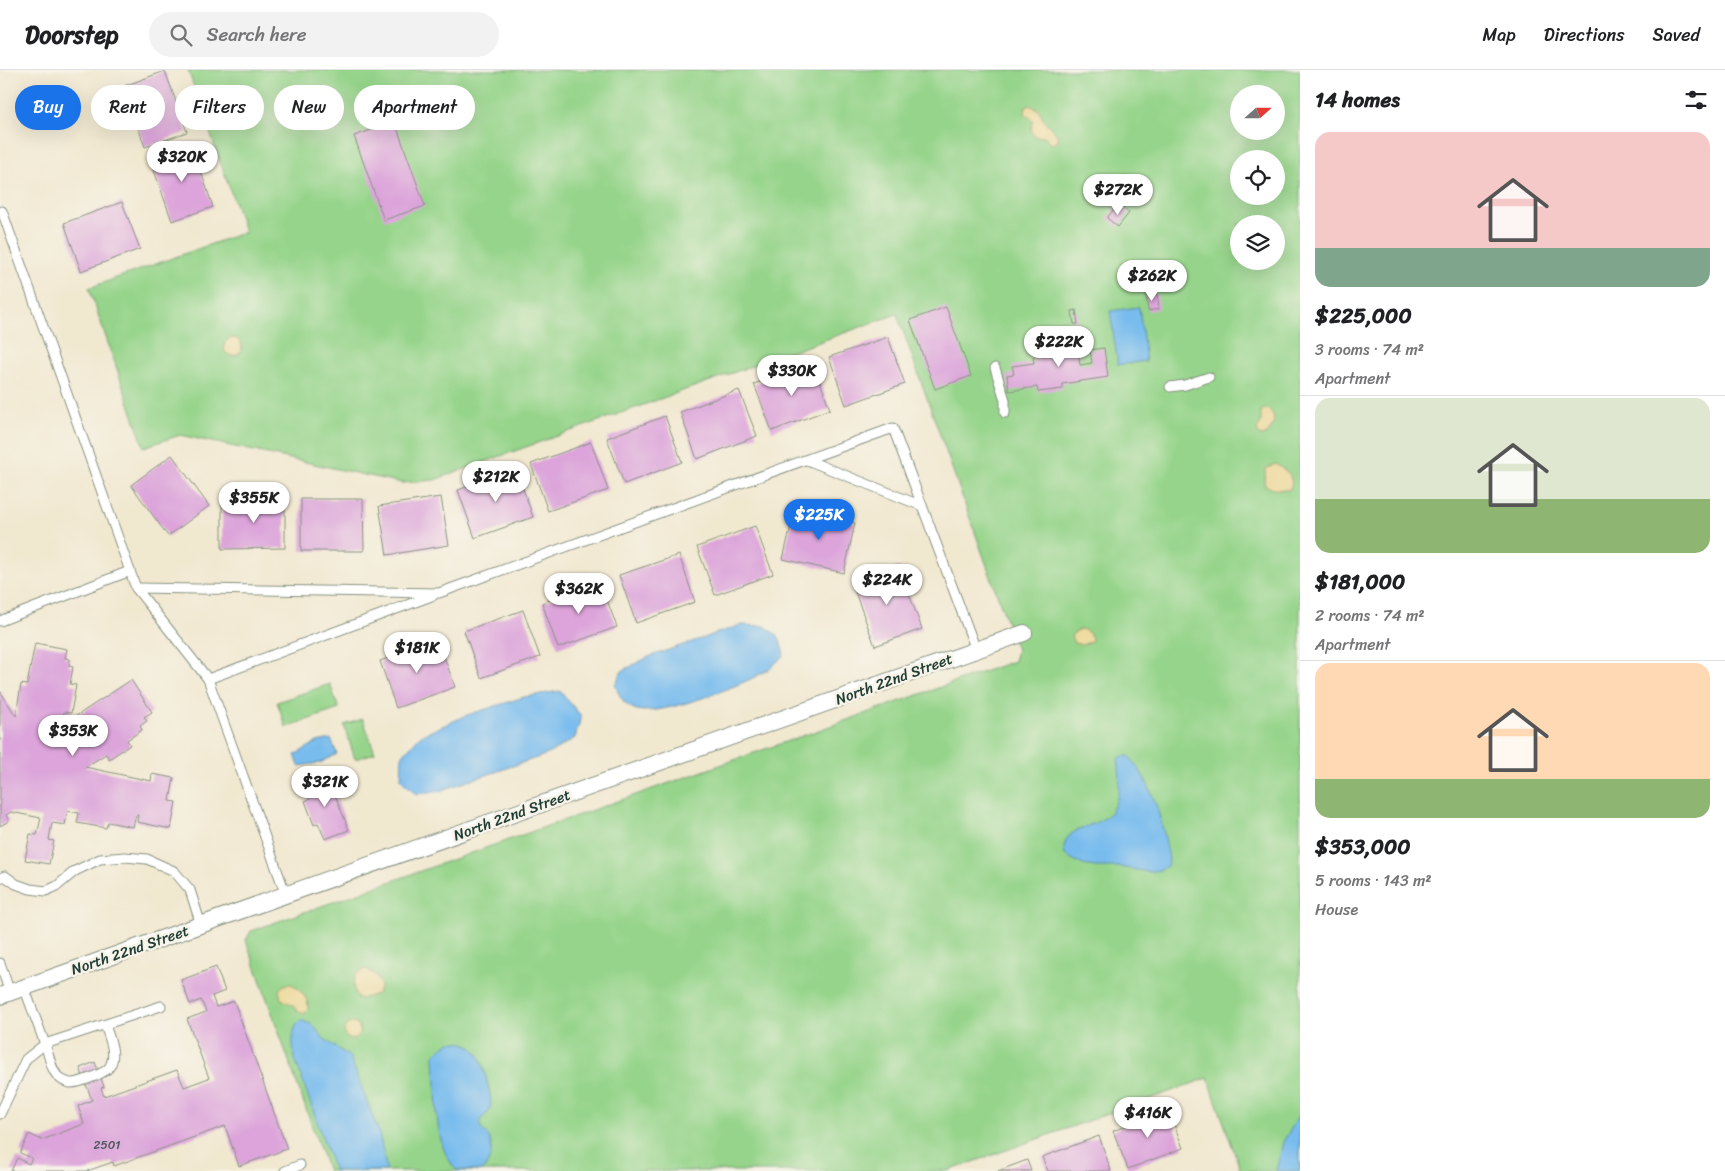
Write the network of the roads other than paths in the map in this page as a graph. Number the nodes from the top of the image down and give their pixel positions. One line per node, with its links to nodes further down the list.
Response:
1 (2, 212): 8 (lane)
2 (996, 368): 5 (lane)
3 (1209, 377): 4 (lane)
4 (1170, 388)
5 (1005, 413)
6 (807, 460): 7 (lane); 7 (lane); 10 (lane)
7 (922, 506): 13 (lane)
8 (130, 571): 9 (lane); 11 (lane)
9 (136, 588): 10 (lane); 14 (lane)
10 (439, 593): 14 (lane)
11 (0, 621)
12 (1024, 633): 13 (street, North 22nd Street)
13 (976, 650): 16 (street, North 22nd Street)
14 (208, 679): 16 (lane)
15 (0, 878): 17 (lane)
16 (286, 895): 17 (street, North 22nd Street)
17 (201, 925): 19 (street, North 22nd Street)
18 (0, 963): 19 (lane)
19 (11, 992): 22 (lane)
20 (161, 1006): 21 (lane)
21 (105, 1025): 22 (lane); 22 (lane)
22 (45, 1044): 23 (lane)
23 (0, 1114)
24 (300, 1165): 25 (lane)
25 (284, 1171)

